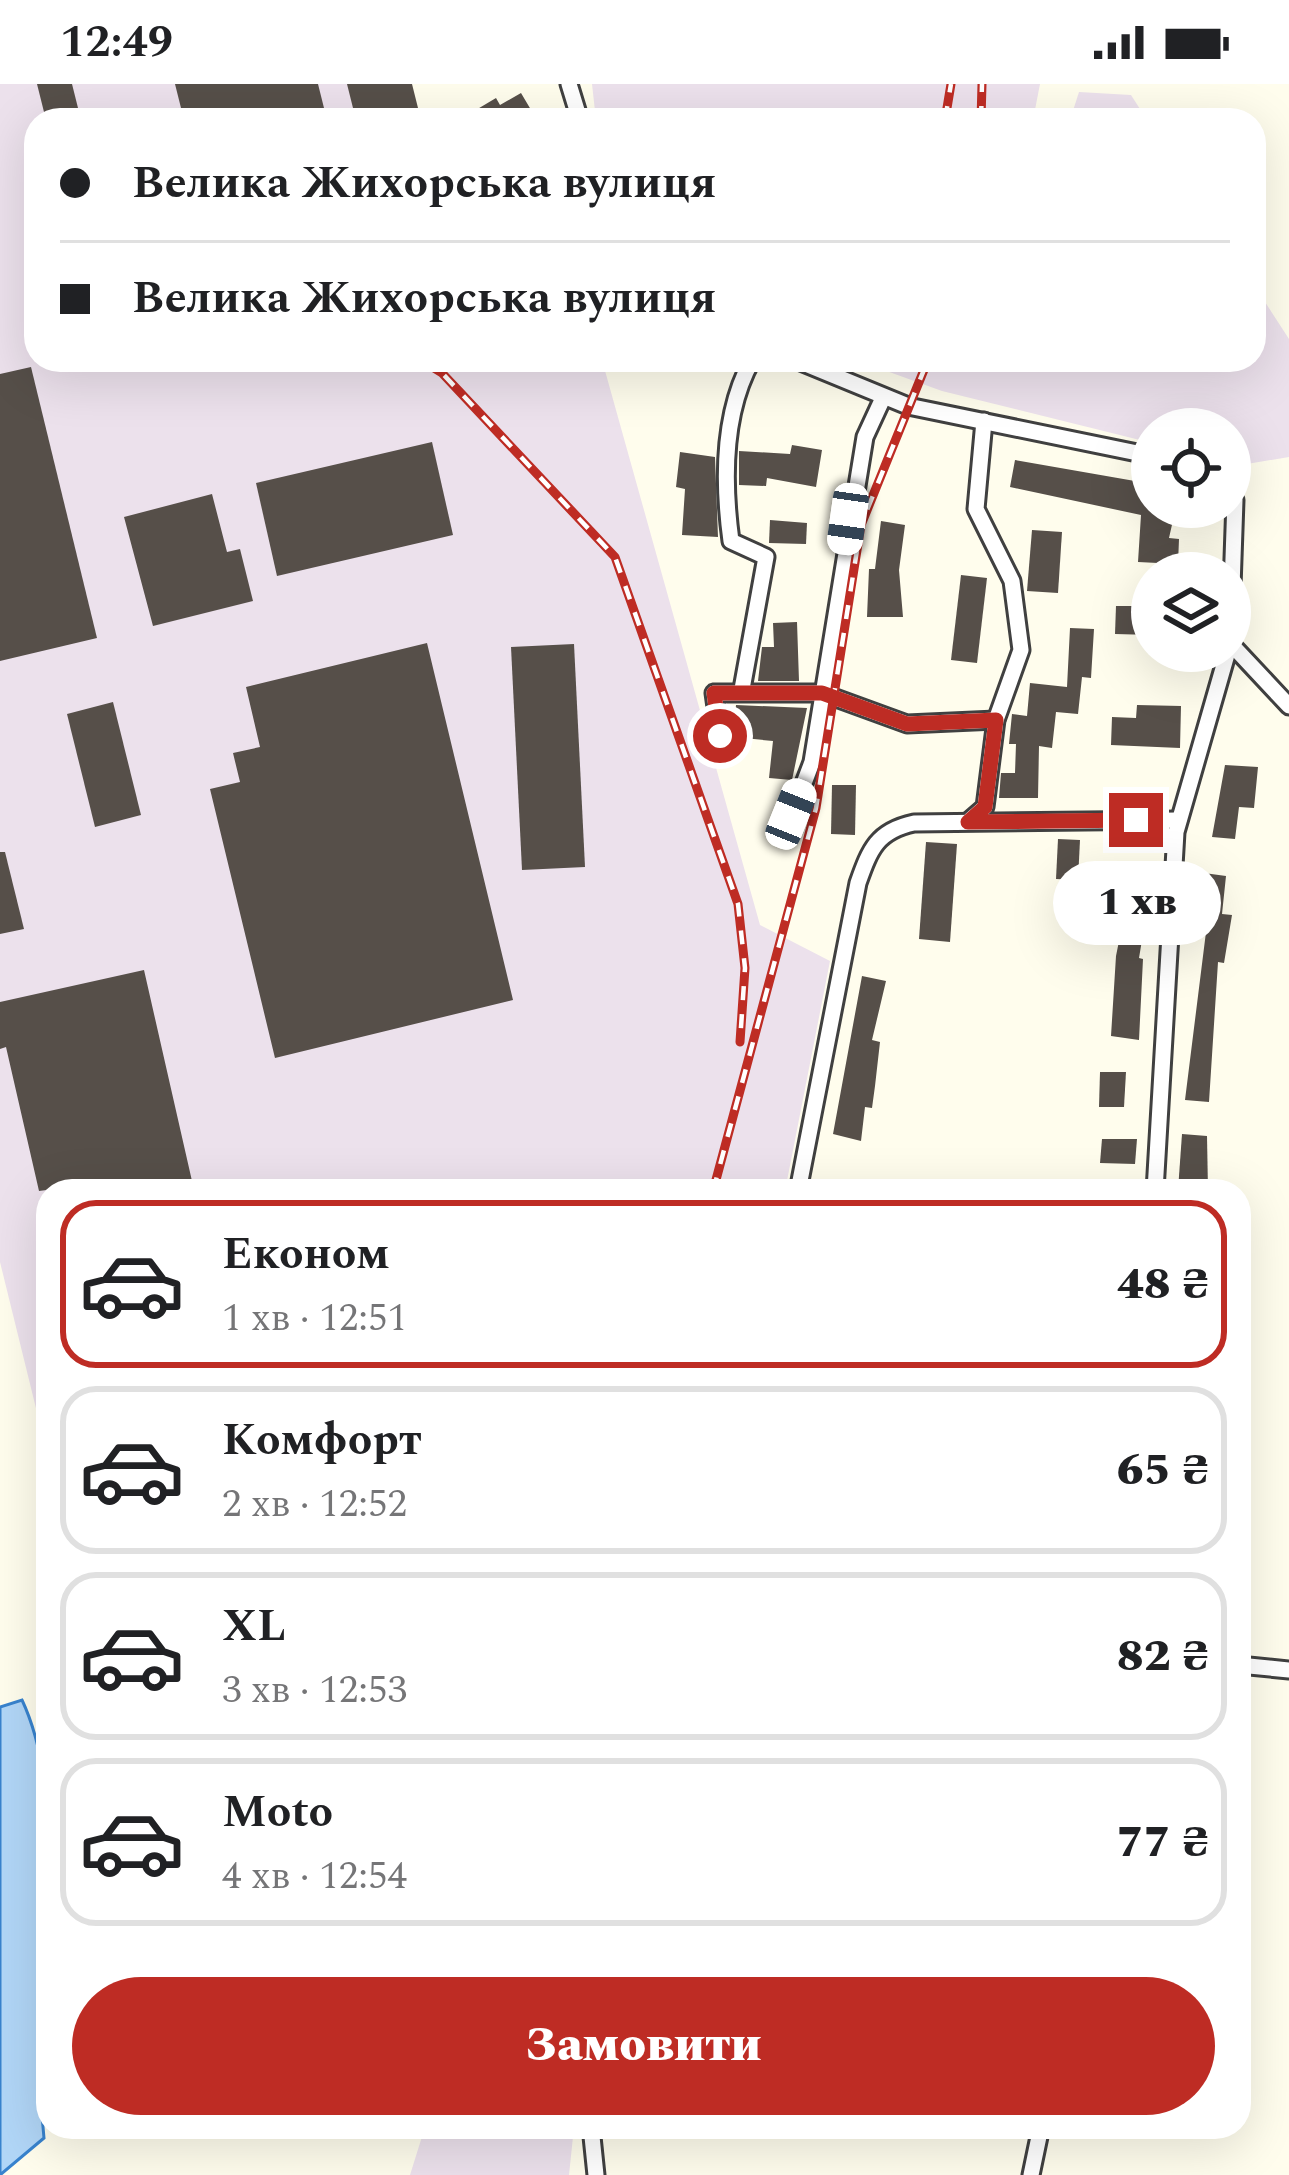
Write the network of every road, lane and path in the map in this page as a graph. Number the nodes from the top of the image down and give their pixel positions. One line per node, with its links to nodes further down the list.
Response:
1 (745, 372): 8 (street)
2 (823, 372): 3 (street)
3 (883, 398): 4 (street); 9 (street)
4 (984, 422): 5 (street); 11 (street)
5 (1131, 452)
6 (1251, 668): 10 (street)
7 (1222, 672): 14 (street)
8 (742, 689): 9 (street); 12 (street)
9 (822, 693): 11 (street); 13 (street)
10 (1289, 706)
11 (996, 720): 15 (street)
12 (720, 736)
13 (791, 814)
14 (1178, 820): 15 (street); 17 (street)
15 (968, 822): 16 (street)
16 (800, 1179)
17 (1156, 1179)
18 (1251, 1666): 19 (street)
19 (1289, 1670)
20 (592, 2139): 22 (street)
21 (1038, 2139): 23 (street)
22 (596, 2175)
23 (1031, 2175)

